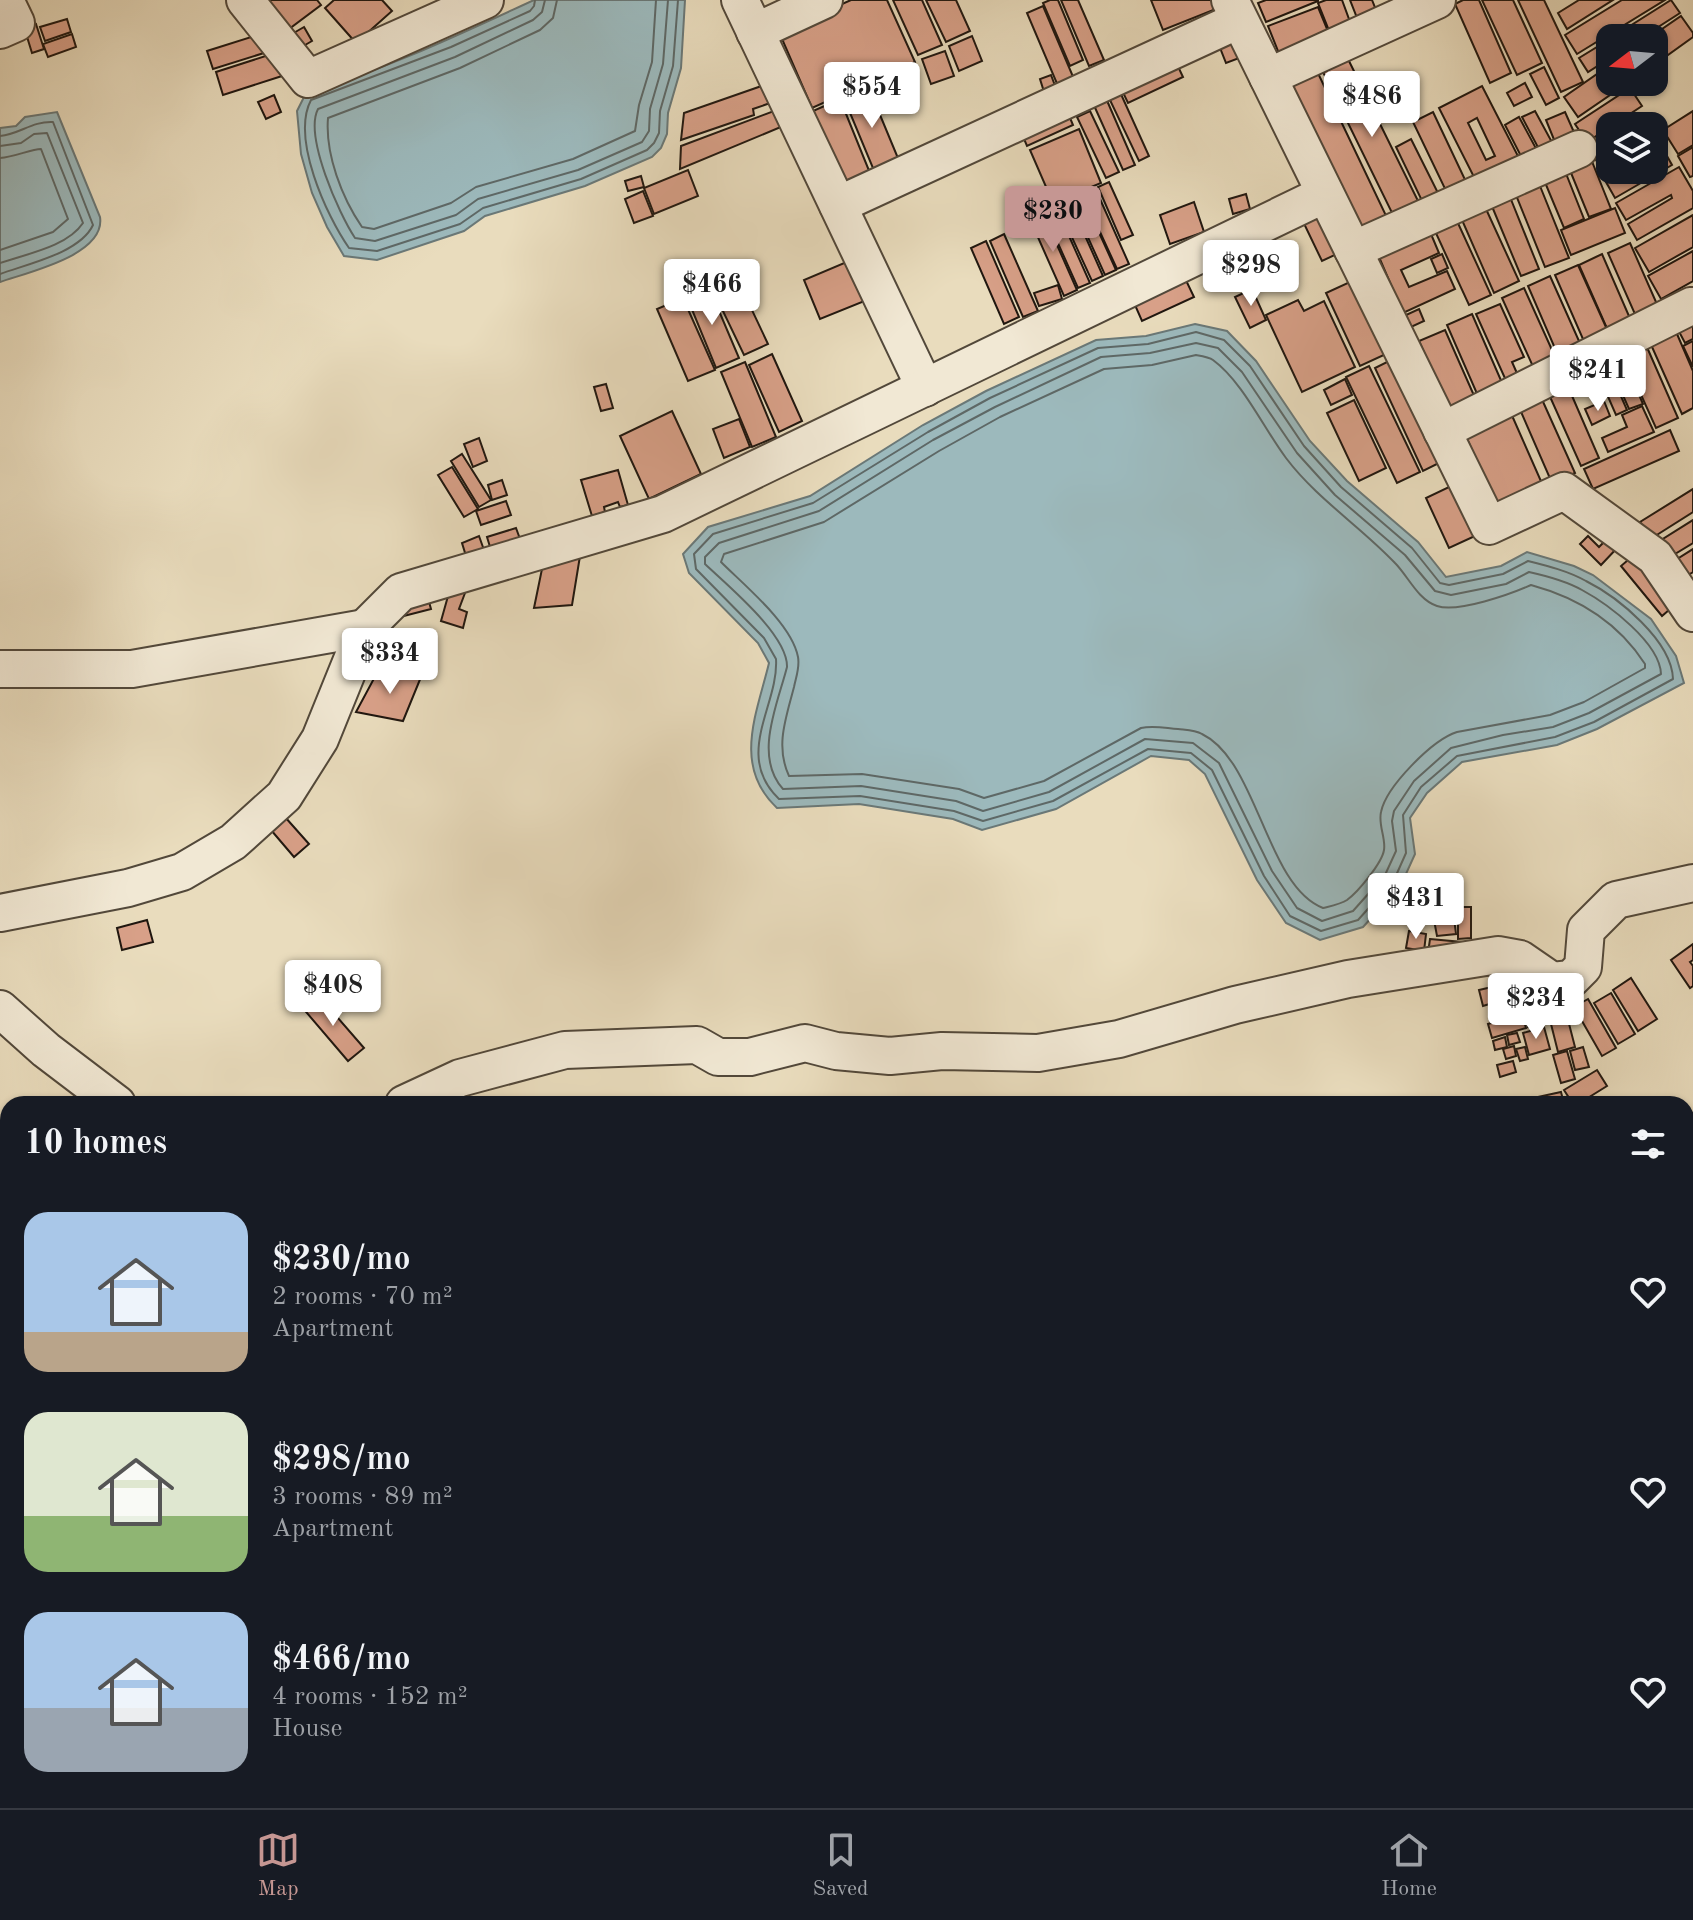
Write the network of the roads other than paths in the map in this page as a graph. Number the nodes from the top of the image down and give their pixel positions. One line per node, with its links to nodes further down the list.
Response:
1 (5, 0): 8 (street)
2 (245, 0): 3 (street)
3 (485, 0)
4 (740, 0): 9 (street)
5 (824, 0): 9 (street)
6 (1437, 0): 10 (street)
7 (1234, 10): 10 (street); 13 (street)
8 (0, 30)
9 (755, 32): 13 (street)
10 (1268, 77): 12 (street)
11 (1579, 149): 14 (street)
12 (1325, 194): 14 (street); 16 (street)
13 (838, 205): 16 (street)
14 (1353, 250): 17 (street)
15 (1691, 306): 17 (street)
16 (925, 388): 19 (street)
17 (1442, 431): 18 (street)
18 (1693, 613)
19 (365, 628): 20 (street); 22 (street)
20 (0, 669)
21 (1693, 883): 25 (street)
22 (0, 913)
23 (8, 1023): 24 (street)
24 (106, 1096)
25 (421, 1096)

